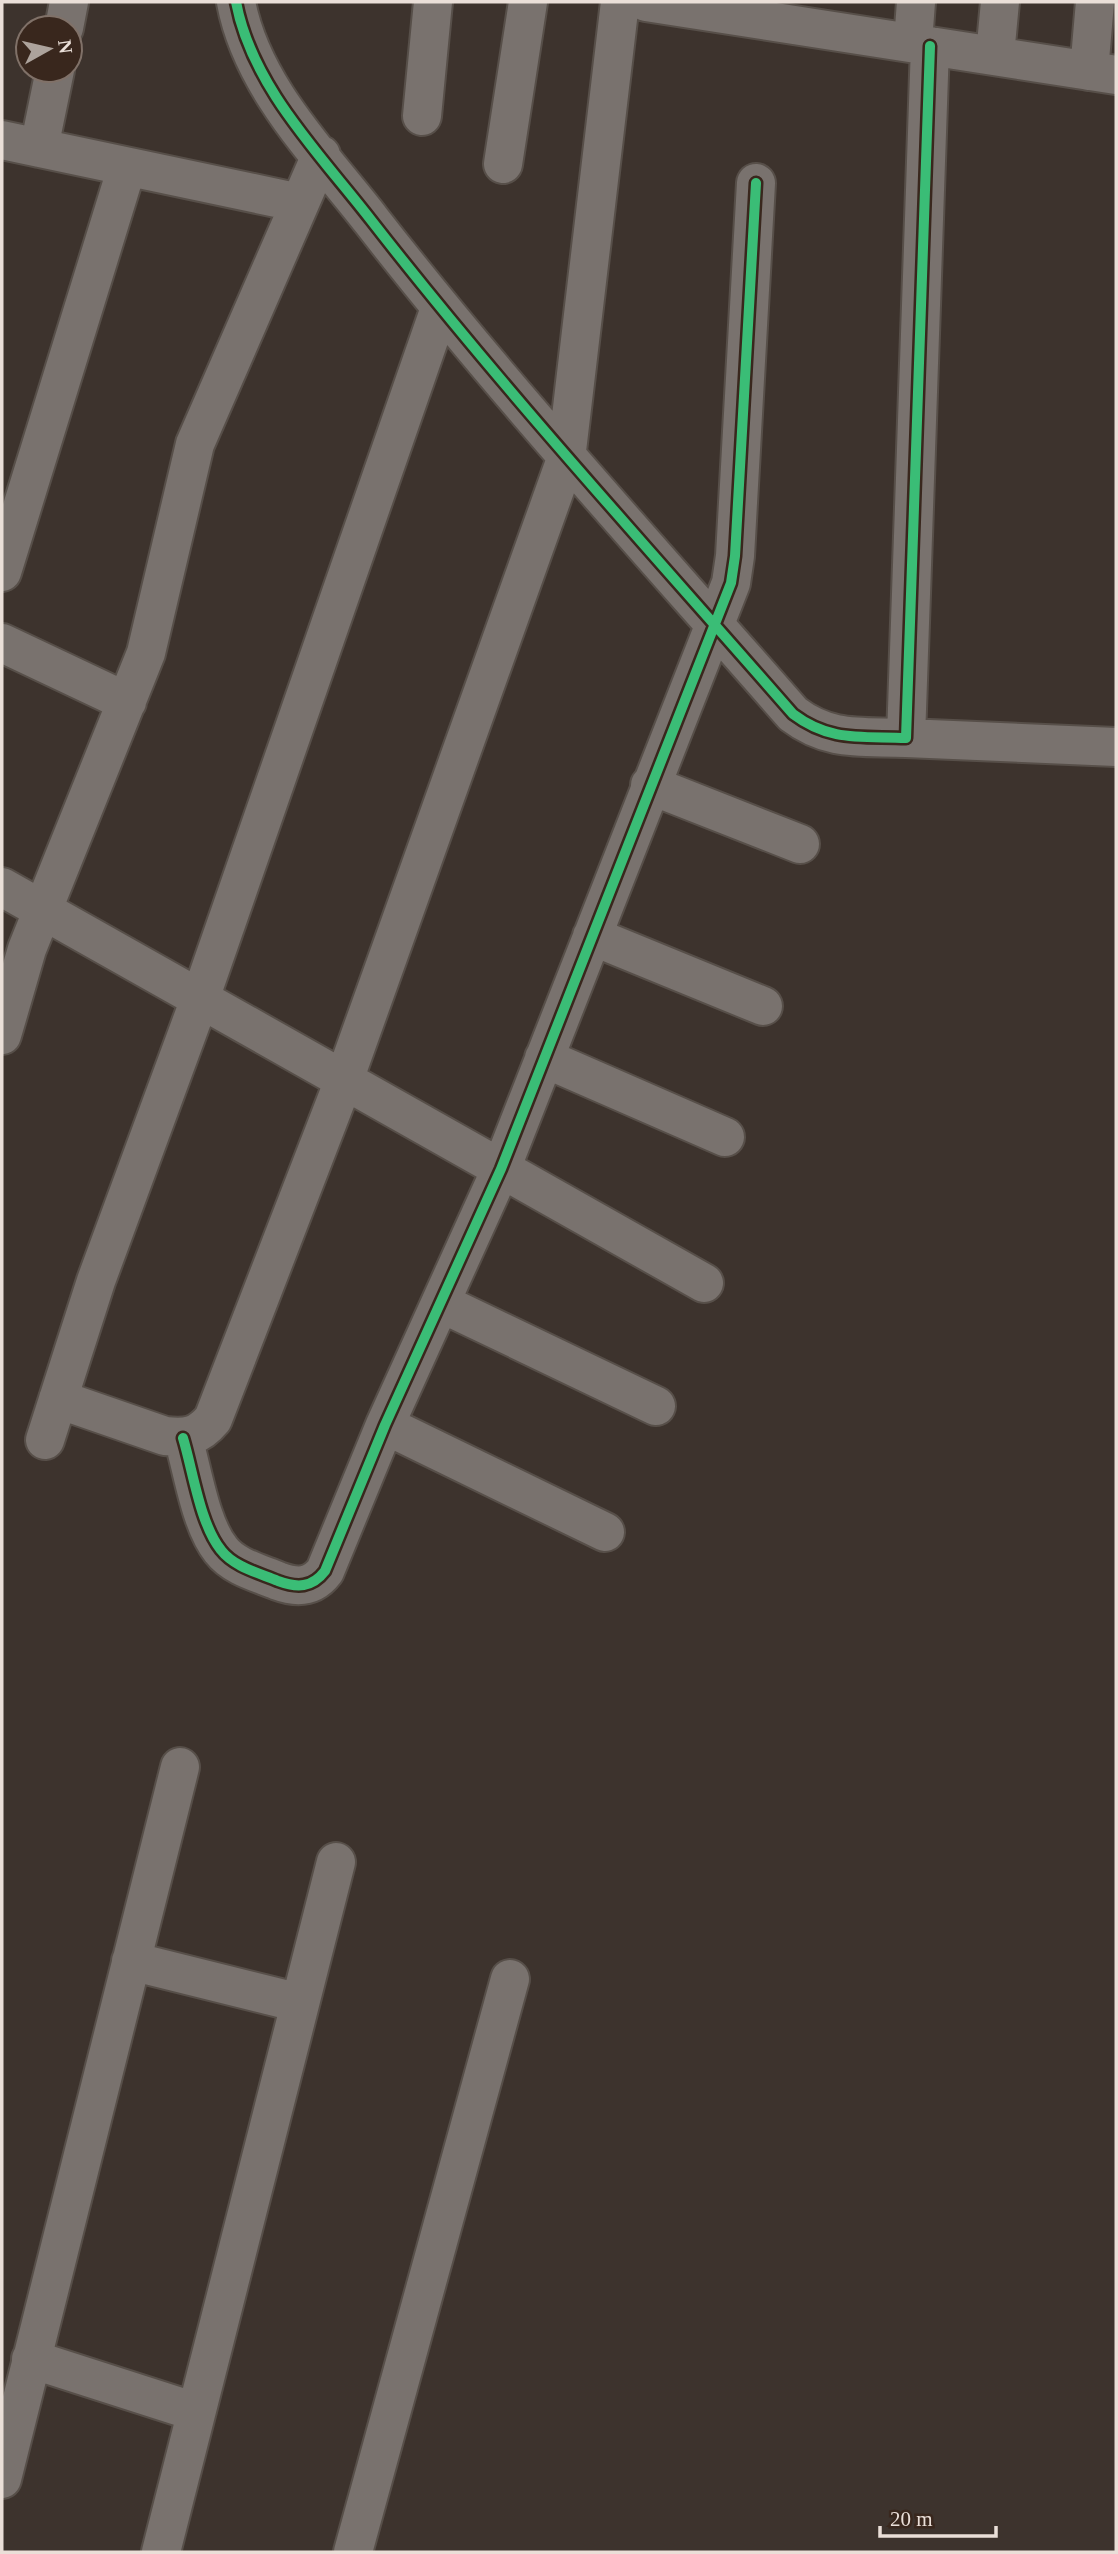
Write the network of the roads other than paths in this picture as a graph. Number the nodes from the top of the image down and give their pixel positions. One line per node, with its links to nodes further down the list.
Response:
1 (236, 2): 18 (street)
2 (433, 2): 15 (street)
3 (527, 2): 19 (street)
4 (620, 2): 24 (street)
5 (646, 2): 9 (street)
6 (916, 2): 11 (street)
7 (1000, 2): 12 (street)
8 (1095, 2): 13 (street)
9 (711, 6): 10 (street)
10 (814, 14): 11 (street)
11 (921, 44): 12 (street); 29 (street)
12 (995, 55): 13 (street)
13 (1102, 73)
14 (52, 84): 17 (street)
15 (422, 116)
16 (2, 141): 17 (street)
17 (39, 148): 20 (street)
18 (321, 155): 22 (street); 23 (street)
19 (503, 164)
20 (128, 167): 22 (street); 25 (street)
21 (756, 183): 26 (street)
22 (300, 203): 28 (street)
23 (440, 308): 24 (street); 36 (street)
24 (566, 459): 26 (street); 40 (street)
25 (2, 572)
26 (714, 624): 29 (street); 31 (street)
27 (2, 643): 28 (street)
28 (127, 702): 34 (street)
29 (906, 738): 30 (street)
30 (1116, 747)
31 (650, 785): 32 (street); 35 (street)
32 (800, 844)
33 (2, 887): 34 (street)
34 (43, 912): 36 (street); 38 (street)
35 (592, 936): 37 (street); 39 (street)
36 (201, 996): 40 (street); 45 (street)
37 (763, 1006)
38 (2, 1035)
39 (544, 1058): 41 (street); 42 (street)
40 (344, 1080): 42 (street); 48 (street)
41 (725, 1137)
42 (501, 1169): 43 (street); 44 (street)
43 (704, 1283)
44 (440, 1303): 46 (street); 47 (street)
45 (58, 1399): 48 (street); 49 (street)
46 (656, 1406)
47 (385, 1425): 48 (street); 50 (street)
48 (183, 1438)
49 (45, 1440)
50 (605, 1532)
51 (180, 1767): 53 (street)
52 (336, 1862): 55 (street)
53 (131, 1961): 55 (street); 56 (street)
54 (510, 1979): 60 (street)
55 (300, 2003): 57 (street)
56 (31, 2359): 57 (street); 58 (street)
57 (196, 2412): 59 (street)
58 (2, 2479)
59 (161, 2552)
60 (353, 2552)

